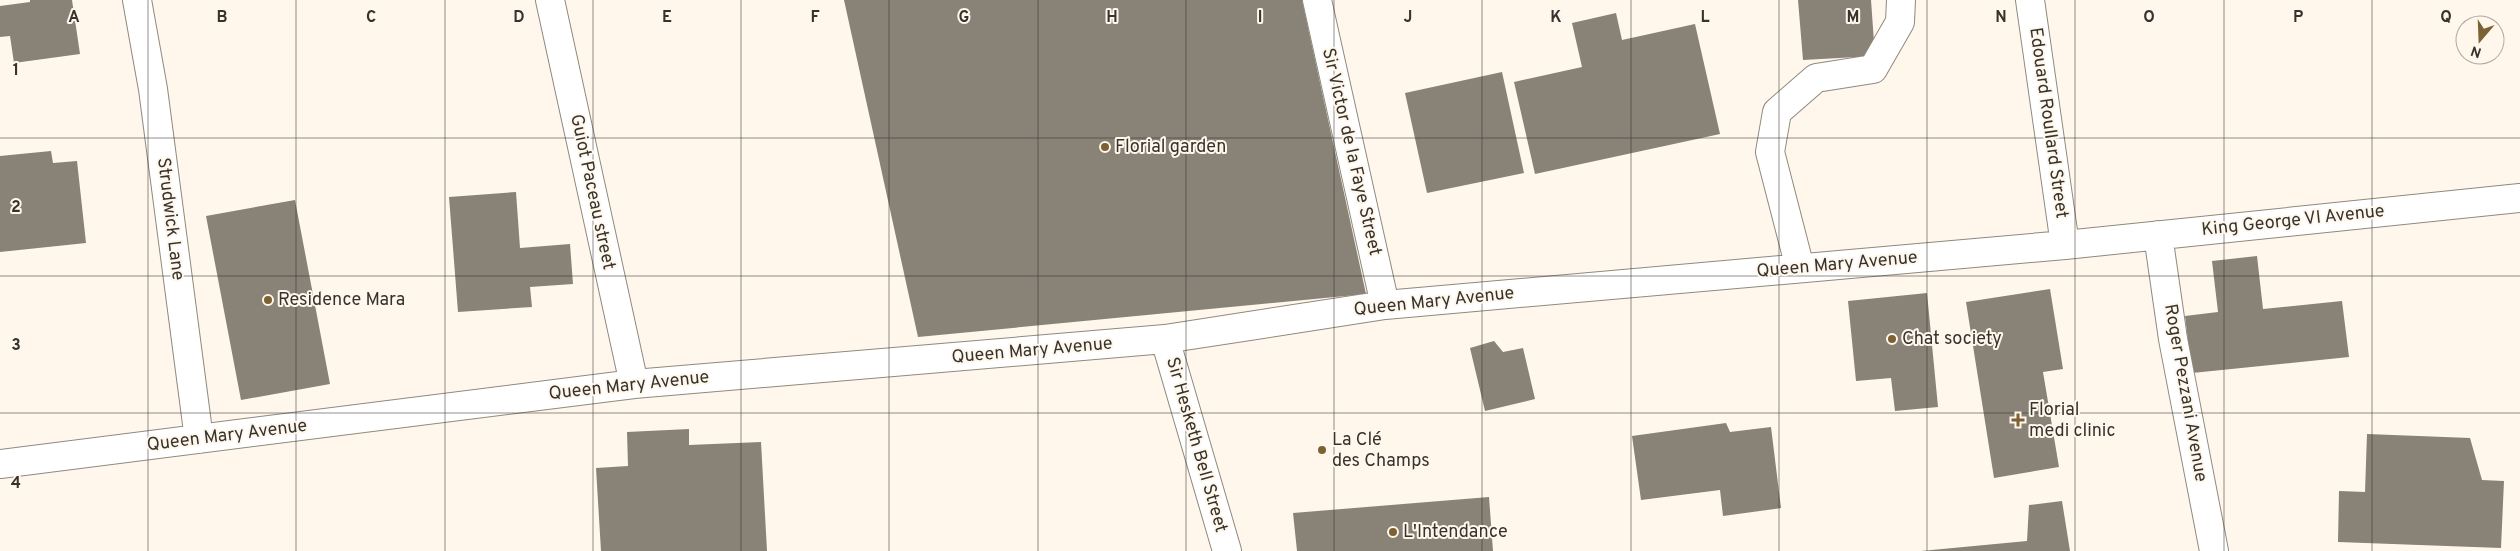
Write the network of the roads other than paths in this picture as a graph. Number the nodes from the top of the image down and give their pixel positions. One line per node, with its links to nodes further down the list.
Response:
1 (137, 0): 13 (street, Strudwick Lane)
2 (550, 0): 12 (street, Guiot Paceau street)
3 (1316, 0): 10 (street, Sir Victor de la Faye Street)
4 (1901, 0): 9 (street)
5 (2030, 0): 8 (street, Edouard Roullard Street)
6 (2520, 198): 7 (street, King George VI Avenue)
7 (2158, 235): 8 (street, King George VI Avenue); 16 (street, Roger Pezzani Avenue)
8 (2066, 245): 9 (street, Queen Mary Avenue)
9 (1800, 268): 10 (street, Queen Mary Avenue)
10 (1385, 305): 11 (street, Queen Mary Avenue)
11 (1166, 340): 12 (street, Queen Mary Avenue); 15 (street, Sir Hesketh Bell Street)
12 (634, 384): 13 (street, Queen Mary Avenue)
13 (199, 439): 14 (street, Queen Mary Avenue)
14 (0, 464)
15 (1227, 551)
16 (2214, 551)

